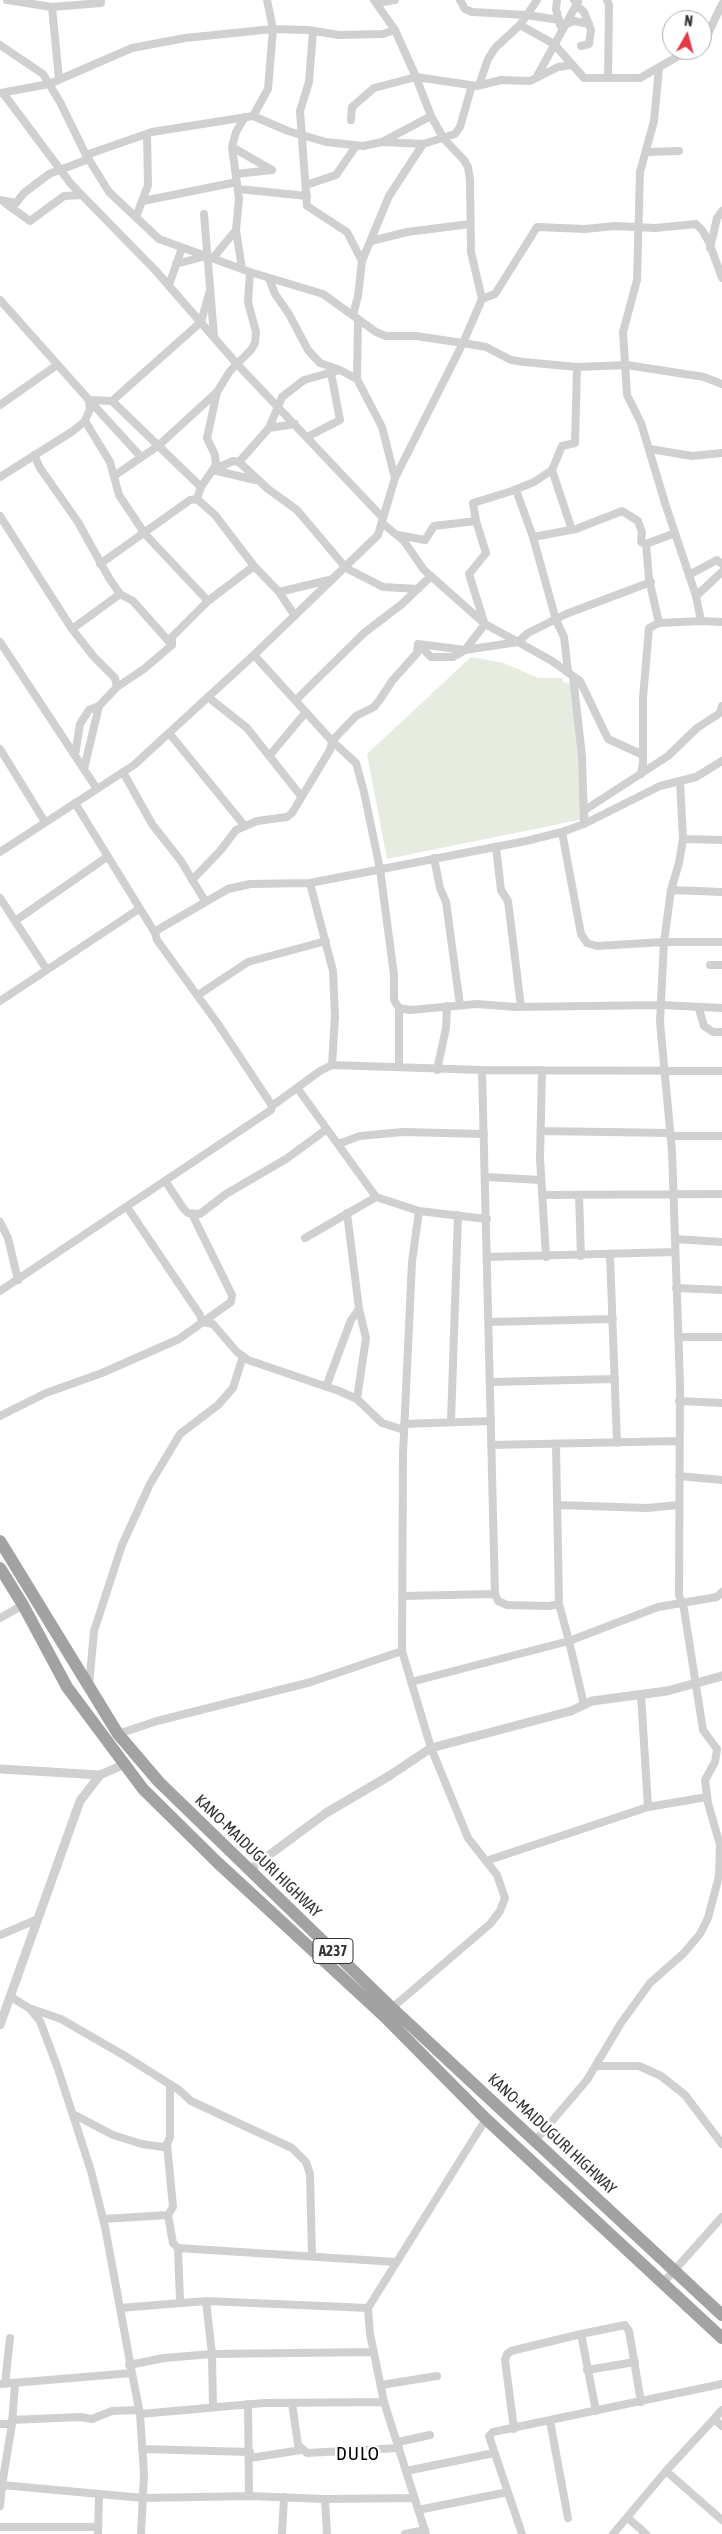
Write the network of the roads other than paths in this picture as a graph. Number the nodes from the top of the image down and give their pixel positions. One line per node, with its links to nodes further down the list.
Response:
1 (7, 0): 12 (street)
2 (102, 0): 12 (street)
3 (267, 0): 18 (street)
4 (395, 0): 9 (street)
5 (460, 0): 13 (street)
6 (537, 0): 13 (street)
7 (557, 0): 16 (street)
8 (607, 0): 29 (street)
9 (376, 2): 19 (street)
10 (577, 2): 14 (street); 16 (street)
11 (722, 4): 17 (street)
12 (52, 7): 30 (street)
13 (527, 15): 15 (street); 16 (street)
14 (589, 24): 16 (street); 23 (street)
15 (520, 25): 21 (street); 32 (street)
16 (561, 25): 21 (street)
17 (712, 25)
18 (273, 29): 20 (street); 30 (street); 34 (street)
19 (395, 30): 20 (street); 27 (street)
20 (313, 31): 38 (street)
21 (553, 44): 25 (street); 28 (street)
22 (0, 45): 31 (street)
23 (581, 46)
24 (672, 60): 26 (street)
25 (572, 65): 28 (street); 29 (street)
26 (658, 68): 29 (street); 45 (street)
27 (416, 77): 32 (street); 35 (street); 36 (street)
28 (536, 78): 32 (street)
29 (608, 78)
30 (59, 79): 31 (street)
31 (49, 84): 33 (street); 46 (street)
32 (476, 85): 39 (street)
33 (2, 93): 47 (street)
34 (249, 116): 37 (street); 38 (street); 43 (street)
35 (431, 116): 39 (street); 40 (street)
36 (351, 120)
37 (147, 134): 46 (street); 52 (street)
38 (303, 136): 42 (street); 49 (street)
39 (444, 139): 41 (street); 57 (street)
40 (382, 142): 41 (street); 42 (street)
41 (423, 144): 60 (street)
42 (356, 146): 49 (street)
43 (232, 147): 48 (street); 48 (street)
44 (679, 151): 45 (street)
45 (647, 152): 58 (street)
46 (87, 157): 47 (street); 56 (street)
47 (58, 170): 50 (street); 53 (street)
48 (237, 182): 51 (street); 52 (street); 59 (street)
49 (306, 185): 51 (street)
50 (81, 195): 53 (street); 69 (street)
51 (306, 196): 64 (street)
52 (143, 200): 56 (street)
53 (1, 201)
54 (722, 211): 62 (street)
55 (204, 214): 63 (street)
56 (136, 217): 61 (street)
57 (470, 224): 60 (street); 71 (street)
58 (640, 226): 62 (street); 71 (street); 79 (street)
59 (236, 230): 63 (street); 66 (street)
60 (371, 241): 64 (street)
61 (182, 248): 63 (street); 65 (street)
62 (710, 248): 68 (street)
63 (210, 257): 65 (street); 66 (street); 70 (street)
64 (362, 261): 73 (street)
65 (176, 264): 69 (street)
66 (246, 270): 67 (street); 77 (street)
67 (269, 278): 73 (street); 81 (street)
68 (722, 278)
69 (169, 285): 74 (street)
70 (210, 290): 74 (street); 75 (street)
71 (482, 299): 76 (street)
72 (0, 300): 78 (street)
73 (355, 317): 76 (street); 83 (street)
74 (201, 322): 75 (street); 87 (street)
75 (214, 337): 77 (street)
76 (463, 342): 80 (street); 104 (street)
77 (238, 364): 85 (street); 89 (street)
78 (57, 365): 86 (street); 88 (street)
79 (627, 365): 80 (street); 84 (street); 95 (street)
80 (577, 367): 101 (street)
81 (340, 370): 82 (street); 83 (street)
82 (331, 372): 89 (street); 93 (street)
83 (357, 379): 104 (street)
84 (722, 384)
85 (217, 392): 94 (street); 100 (street)
86 (88, 400): 87 (street); 90 (street); 98 (street)
87 (112, 402): 94 (street)
88 (0, 405)
89 (279, 408): 91 (street); 92 (street)
90 (85, 421): 97 (street); 102 (street)
91 (295, 424): 92 (street); 93 (street)
92 (269, 428): 99 (street)
93 (307, 437): 110 (street)
94 (158, 446): 98 (street); 106 (street)
95 (650, 449): 96 (street); 113 (street)
96 (722, 453)
97 (34, 455): 103 (street); 118 (street)
98 (141, 458): 102 (street)
99 (239, 462): 100 (street); 105 (street)
100 (213, 470): 105 (street); 106 (street)
101 (552, 470): 107 (street); 112 (street)
102 (114, 476): 114 (street)
103 (0, 477)
104 (395, 478): 110 (street)
105 (258, 480): 121 (street)
106 (201, 487): 108 (street)
107 (516, 490): 111 (street); 116 (street)
108 (197, 499): 114 (street); 120 (street)
109 (0, 516): 138 (street)
110 (382, 520): 115 (street); 121 (street)
111 (476, 521): 115 (street); 137 (street)
112 (572, 530): 116 (street); 117 (street)
113 (675, 533): 117 (street); 123 (street)
114 (145, 534): 118 (street); 131 (street)
115 (397, 535): 124 (street)
116 (532, 537): 133 (street)
117 (646, 544): 126 (street)
118 (100, 564): 129 (street)
119 (722, 564): 123 (street)
120 (254, 566): 128 (street); 131 (street)
121 (346, 568): 125 (street); 127 (street)
122 (722, 572): 130 (street)
123 (689, 575): 130 (street)
124 (431, 576): 127 (street); 137 (street)
125 (335, 578): 128 (street); 132 (street)
126 (651, 582): 133 (street); 136 (street)
127 (418, 589): 147 (street)
128 (279, 592): 132 (street)
129 (120, 594): 138 (street); 141 (street)
130 (696, 596): 134 (street)
131 (208, 601): 141 (street)
132 (296, 616): 143 (street)
133 (556, 620): 140 (street); 144 (street)
134 (701, 621): 135 (street); 136 (street)
135 (722, 622)
136 (659, 623): 155 (street)
137 (485, 624): 140 (street); 142 (street)
138 (72, 629): 145 (street)
139 (0, 642): 154 (street)
140 (518, 642): 142 (street); 144 (street)
141 (172, 645): 145 (street)
142 (464, 650): 152 (street)
143 (254, 655): 146 (street); 147 (street)
144 (570, 674): 155 (street); 165 (street)
145 (117, 687): 148 (street)
146 (208, 697): 151 (street); 156 (street)
147 (296, 700): 150 (street)
148 (99, 706): 154 (street); 158 (street)
149 (722, 706): 160 (street)
150 (306, 712): 152 (street); 156 (street)
151 (169, 733): 159 (street); 168 (street)
152 (332, 741): 163 (street); 176 (street)
153 (0, 749): 166 (street)
154 (75, 755): 158 (street)
155 (644, 755): 160 (street)
156 (270, 756): 163 (street)
157 (722, 761): 161 (street)
158 (84, 769): 162 (street)
159 (123, 772): 162 (street); 177 (street)
160 (641, 774): 165 (street)
161 (680, 781): 167 (street); 170 (street)
162 (97, 789): 164 (street)
163 (301, 796): 168 (street)
164 (75, 803): 166 (street); 174 (street)
165 (585, 810): 167 (street)
166 (45, 822): 173 (street)
167 (584, 824): 169 (street)
168 (244, 825): 177 (street)
169 (562, 832): 172 (street); 187 (street)
170 (682, 839): 171 (street); 179 (street)
171 (722, 840)
172 (496, 847): 175 (street); 197 (street)
173 (0, 852)
174 (107, 857): 183 (street); 184 (street)
175 (434, 858): 176 (street); 194 (street)
176 (380, 869): 178 (street); 198 (street)
177 (192, 880): 182 (street)
178 (310, 883): 182 (street); 186 (street)
179 (671, 890): 180 (street); 187 (street)
180 (722, 892)
181 (0, 898): 184 (street)
182 (205, 901): 185 (street)
183 (139, 909): 185 (street); 191 (street)
184 (16, 921): 191 (street)
185 (155, 933): 192 (street)
186 (326, 941): 192 (street); 202 (street)
187 (664, 942): 188 (street); 195 (street)
188 (722, 942)
189 (710, 965): 190 (street)
190 (722, 966)
191 (47, 970): 193 (street)
192 (198, 995): 212 (street)
193 (0, 1001)
194 (460, 1005): 196 (street); 197 (street)
195 (661, 1005): 197 (street); 200 (street); 208 (street)
196 (447, 1006): 198 (street); 205 (street)
197 (521, 1007)
198 (399, 1008): 204 (street)
199 (722, 1008): 200 (street)
200 (699, 1009): 201 (street)
201 (722, 1032)
202 (332, 1065): 204 (street); 211 (street)
203 (722, 1065): 209 (street)
204 (399, 1066): 205 (street)
205 (437, 1070): 206 (street)
206 (482, 1070): 207 (street); 215 (street)
207 (542, 1070): 208 (street); 214 (street)
208 (664, 1070): 209 (street); 216 (street)
209 (722, 1071): 210 (street)
210 (722, 1076)
211 (298, 1089): 212 (street); 213 (street)
212 (272, 1106): 221 (street)
213 (327, 1129): 218 (street); 230 (street)
214 (541, 1131): 216 (street); 220 (street)
215 (484, 1134): 218 (street); 219 (street)
216 (670, 1135): 217 (street); 222 (street)
217 (722, 1136)
218 (338, 1144): 226 (street)
219 (486, 1177): 220 (street); 232 (street)
220 (541, 1180): 224 (street)
221 (166, 1182): 227 (street); 230 (street)
222 (673, 1193): 223 (street); 225 (street); 235 (street)
223 (722, 1194)
224 (542, 1195): 225 (street); 241 (street)
225 (579, 1195): 239 (street)
226 (376, 1197): 228 (street); 229 (street)
227 (127, 1207): 242 (street); 248 (street)
228 (418, 1211): 231 (street); 262 (street)
229 (348, 1213): 234 (street); 246 (street)
230 (192, 1214): 248 (street)
231 (458, 1215): 232 (street); 261 (street)
232 (487, 1219): 240 (street)
233 (0, 1222): 242 (street)
234 (305, 1238)
235 (675, 1239): 236 (street); 237 (street)
236 (722, 1242)
237 (675, 1252): 238 (street); 243 (street)
238 (610, 1255): 239 (street); 247 (street)
239 (581, 1256): 241 (street)
240 (488, 1257): 241 (street); 249 (street)
241 (546, 1257)
242 (18, 1280): 245 (street)
243 (676, 1288): 244 (street); 250 (street)
244 (722, 1290)
245 (0, 1292)
246 (359, 1309): 255 (street); 256 (street)
247 (613, 1319): 249 (street); 253 (street)
248 (202, 1322): 252 (street); 259 (street)
249 (489, 1322): 254 (street)
250 (678, 1337): 251 (street); 257 (street)
251 (722, 1337)
252 (243, 1356): 255 (street); 285 (street)
253 (615, 1379): 254 (street); 264 (street)
254 (490, 1382): 260 (street)
255 (326, 1387): 256 (street)
256 (357, 1399): 262 (street)
257 (679, 1401): 258 (street); 263 (street)
258 (722, 1403)
259 (0, 1416)
260 (491, 1421): 261 (street); 265 (street)
261 (451, 1422): 262 (street)
262 (404, 1427): 275 (street)
263 (679, 1441): 264 (street); 267 (street)
264 (617, 1443): 266 (street)
265 (491, 1445): 266 (street); 274 (street)
266 (556, 1445): 269 (street)
267 (679, 1476): 268 (street); 270 (street)
268 (722, 1480)
269 (558, 1505): 270 (street); 276 (street)
270 (679, 1505): 277 (street)
271 (0, 1541): 285 (highway, KANO-MAIDUGURI HIGHWAY / A237)
272 (0, 1568): 278 (highway, KANO-MAIDUGURI HIGHWAY / A237)
273 (722, 1592): 277 (street)
274 (495, 1594): 275 (street); 276 (street)
275 (402, 1596): 281 (street)
276 (559, 1604): 280 (street)
277 (682, 1604): 280 (street); 284 (street)
278 (23, 1605): 279 (street); 290 (highway, KANO-MAIDUGURI HIGHWAY / A237)
279 (0, 1618)
280 (569, 1641): 283 (street); 287 (street)
281 (402, 1651): 283 (street); 288 (street)
282 (722, 1676): 284 (street)
283 (411, 1682): 289 (street)
284 (694, 1685): 286 (street); 293 (street)
285 (88, 1688): 288 (highway, KANO-MAIDUGURI HIGHWAY / A237)
286 (642, 1695): 287 (street); 294 (street)
287 (584, 1705): 289 (street)
288 (118, 1734): 296 (highway, KANO-MAIDUGURI HIGHWAY / A237)
289 (431, 1748): 295 (street); 296 (street)
290 (125, 1764): 292 (street); 306 (highway, KANO-MAIDUGURI HIGHWAY / A237)
291 (0, 1769): 292 (street)
292 (100, 1775): 297 (street)
293 (708, 1797): 294 (street); 303 (street)
294 (648, 1807): 295 (street)
295 (486, 1861): 301 (street)
296 (249, 1870): 301 (highway, KANO-MAIDUGURI HIGHWAY / A237)
297 (38, 1919): 298 (street); 299 (street)
298 (0, 1935)
299 (11, 1997): 300 (street); 302 (street)
300 (29, 2008): 304 (street); 305 (street)
301 (392, 2008): 307 (highway, KANO-MAIDUGURI HIGHWAY / A237)
302 (0, 2025)
303 (596, 2066): 307 (street); 309 (street)
304 (170, 2084): 308 (street); 314 (street)
305 (73, 2114): 308 (street); 312 (street)
306 (486, 2119): 315 (street); 317 (highway, KANO-MAIDUGURI HIGHWAY / A237)
307 (535, 2141): 316 (highway, KANO-MAIDUGURI HIGHWAY / A237)
308 (167, 2144): 310 (street)
309 (722, 2144)
310 (168, 2215): 312 (street); 313 (street)
311 (722, 2217): 316 (street)
312 (103, 2219): 320 (street)
313 (178, 2248): 314 (street); 318 (street)
314 (312, 2255): 315 (street)
315 (396, 2262): 321 (street)
316 (675, 2271): 317 (street); 322 (highway, KANO-MAIDUGURI HIGHWAY / A237)
317 (663, 2283): 325 (highway, KANO-MAIDUGURI HIGHWAY / A237)
318 (180, 2301): 319 (street); 320 (street)
319 (206, 2301): 321 (street); 327 (street)
320 (120, 2308): 329 (street)
321 (368, 2308): 326 (street)
322 (722, 2315)
323 (581, 2334): 328 (street); 330 (street); 350 (street)
324 (10, 2338): 333 (street)
325 (722, 2338)
326 (373, 2352): 327 (street); 336 (street)
327 (212, 2354): 329 (street); 341 (street)
328 (635, 2362): 330 (street); 338 (street)
329 (129, 2365): 331 (street)
330 (587, 2370): 343 (street)
331 (132, 2373): 334 (street); 344 (street)
332 (437, 2376): 336 (street)
333 (2, 2384): 334 (street)
334 (15, 2384): 347 (street)
335 (722, 2384): 338 (street)
336 (381, 2385): 337 (street)
337 (384, 2402): 339 (street); 352 (street)
338 (642, 2402): 343 (street)
339 (292, 2403): 340 (street); 354 (street)
340 (248, 2404): 341 (street); 356 (street)
341 (213, 2407): 344 (street)
342 (722, 2410): 345 (street)
343 (596, 2411): 346 (street)
344 (139, 2412): 347 (street); 353 (street)
345 (714, 2419): 349 (street); 358 (street)
346 (550, 2421): 350 (street); 369 (street)
347 (12, 2422): 348 (street); 359 (street)
348 (0, 2424)
349 (722, 2426)
350 (514, 2429): 355 (street)
351 (430, 2435): 352 (street)
352 (398, 2445): 354 (street); 357 (street)
353 (142, 2449): 356 (street); 364 (street)
354 (301, 2450): 356 (street)
355 (494, 2453): 357 (street); 360 (street)
356 (250, 2455): 362 (street)
357 (406, 2471): 365 (street)
358 (666, 2471): 370 (street); 371 (street)
359 (1, 2485): 361 (street); 367 (street)
360 (508, 2492): 368 (street); 379 (street)
361 (99, 2495): 364 (street); 373 (street)
362 (249, 2496): 363 (street); 364 (street)
363 (284, 2497): 366 (street); 376 (street)
364 (143, 2498): 375 (street)
365 (414, 2498): 366 (street); 368 (street)
366 (325, 2499): 377 (street)
367 (0, 2506)
368 (418, 2510): 374 (street)
369 (568, 2518)
370 (628, 2518): 380 (street); 381 (street)
371 (722, 2520)
372 (0, 2527): 373 (street)
373 (98, 2531)
374 (425, 2532): 378 (street)
375 (141, 2534)
376 (282, 2534)
377 (327, 2534)
378 (405, 2534)
379 (522, 2534)
380 (613, 2534)
381 (646, 2534)

